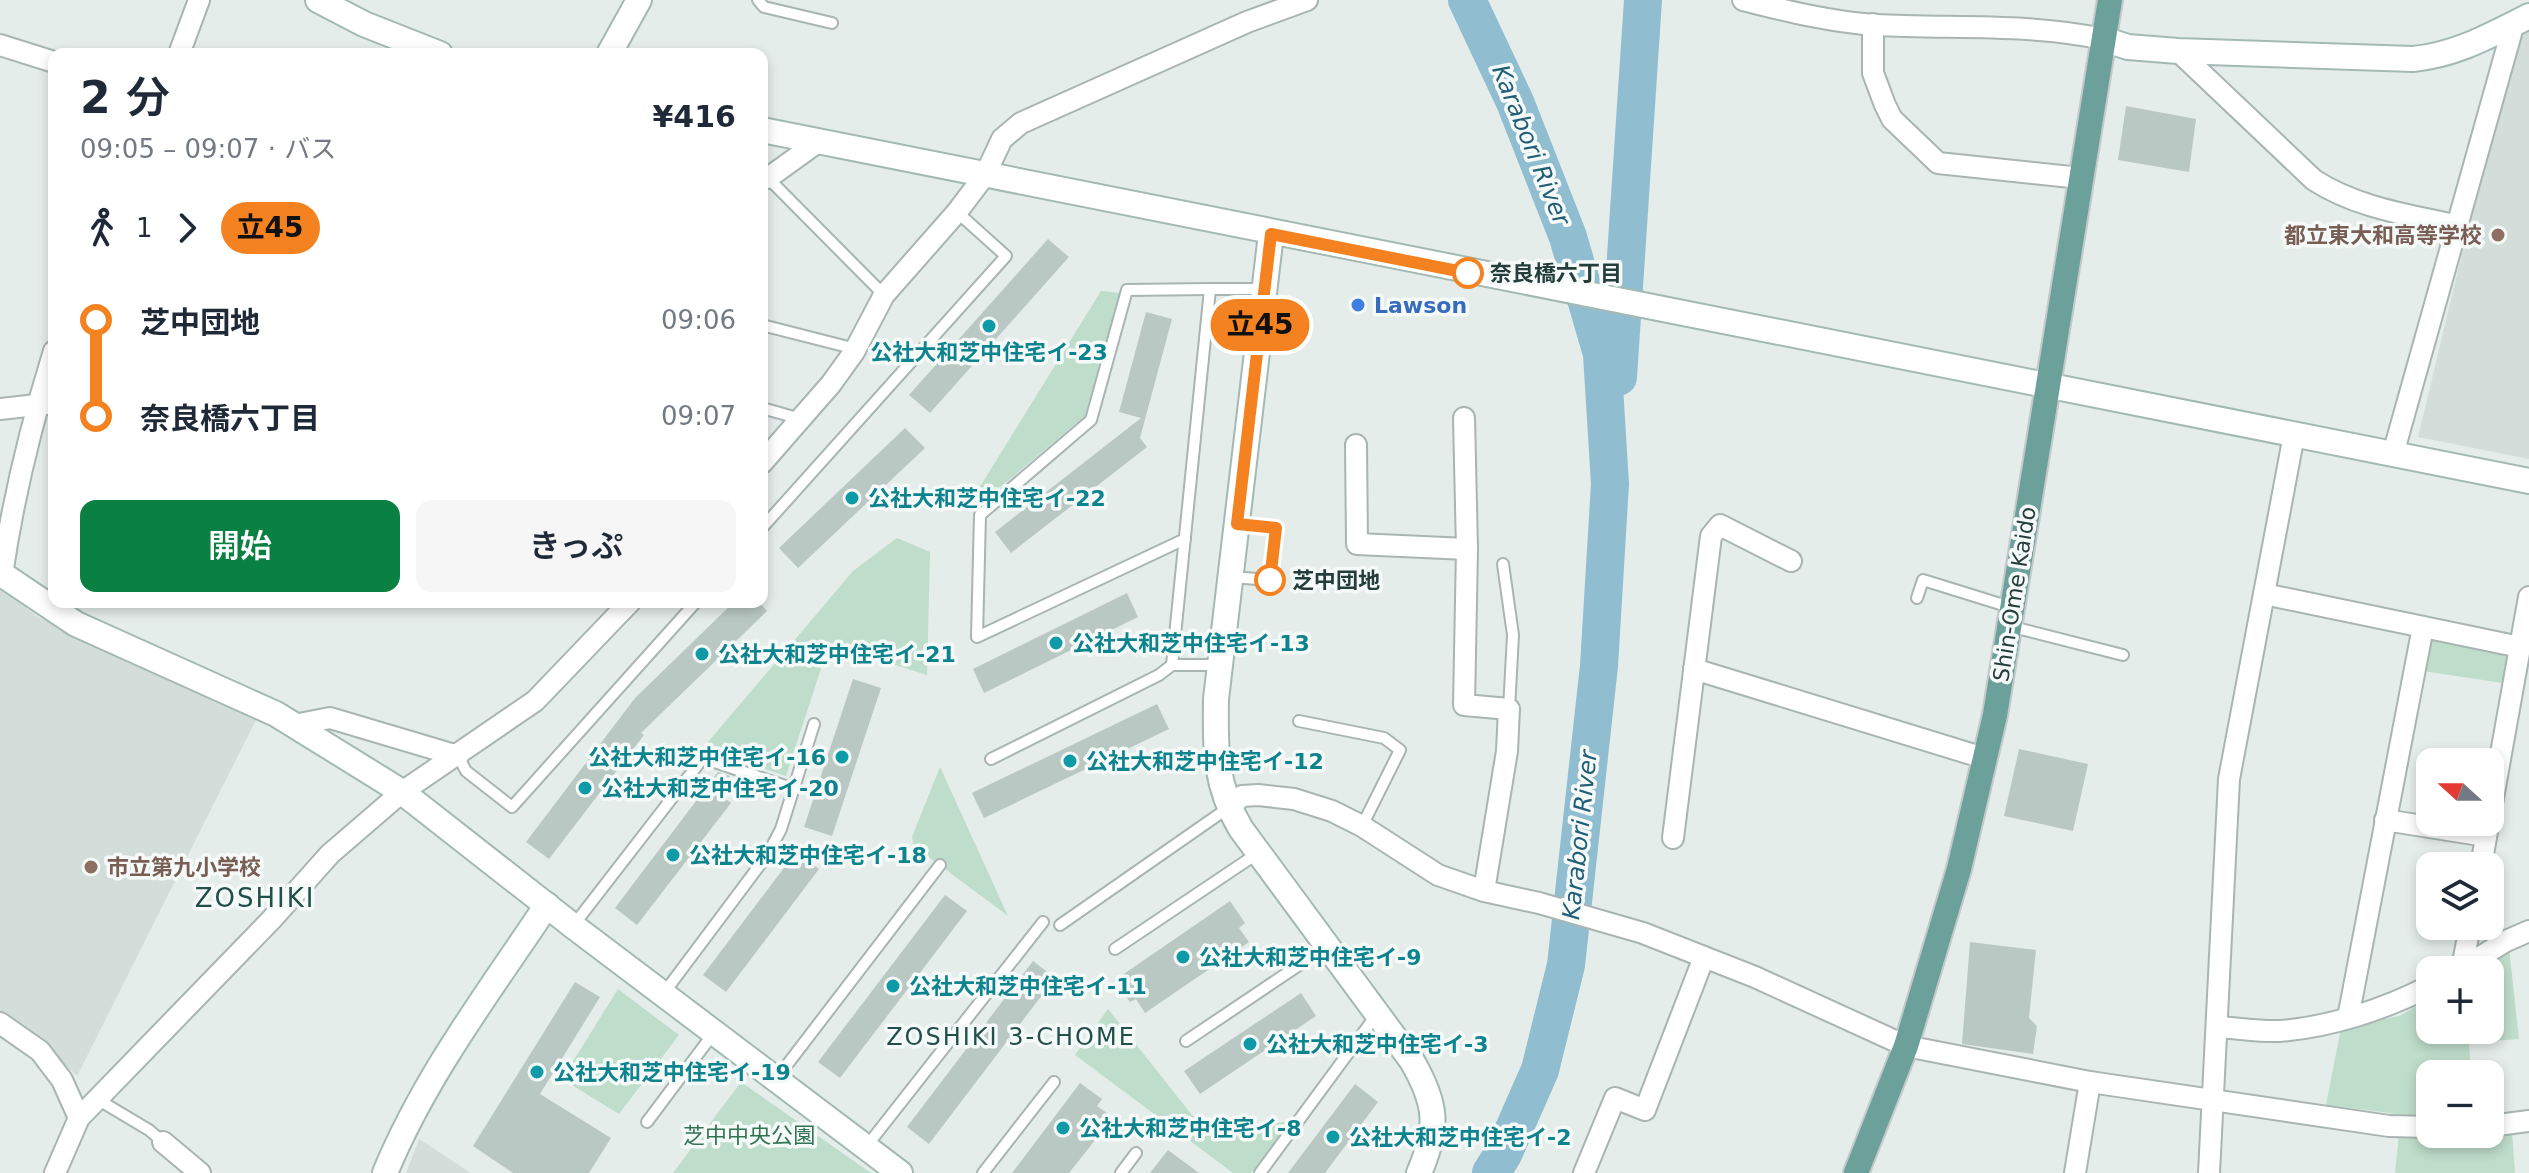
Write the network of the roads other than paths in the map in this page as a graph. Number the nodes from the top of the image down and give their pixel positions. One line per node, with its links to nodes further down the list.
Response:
1 (199, 0): 13 (street)
2 (318, 0): 14 (street)
3 (639, 0): 15 (street)
4 (758, 0): 9 (lane)
5 (1307, 0): 20 (street)
6 (1743, 0): 10 (street)
7 (2110, 0): 11 (main road, Shin-Ome Kaido)
8 (2522, 20): 16 (street); 25 (street)
9 (832, 23)
10 (1873, 24): 11 (street); 22 (street)
11 (2103, 39): 16 (street); 22 (main road, Shin-Ome Kaido)
12 (0, 45): 17 (street)
13 (181, 48)
14 (425, 48)
15 (612, 48)
16 (2178, 51): 25 (street)
17 (48, 60)
18 (768, 131): 19 (street)
19 (818, 142): 20 (street); 21 (street)
20 (985, 175): 24 (street); 26 (street)
21 (768, 176)
22 (2080, 178): 32 (main road, Shin-Ome Kaido)
23 (768, 181): 29 (lane)
24 (957, 212): 29 (street); 43 (lane)
25 (2459, 226): 40 (street)
26 (1271, 234): 28 (street); 32 (street)
27 (1210, 289): 28 (lane); 45 (lane); 45 (lane)
28 (1263, 289): 44 (street)
29 (884, 295): 31 (street)
30 (768, 327): 31 (lane)
31 (856, 349): 37 (street)
32 (2049, 384): 38 (street); 58 (main road, Shin-Ome Kaido)
33 (46, 403): 34 (street); 49 (street)
34 (0, 409)
35 (768, 410): 37 (lane)
36 (1464, 418): 46 (street)
37 (801, 419): 41 (street)
38 (2294, 435): 40 (street); 51 (street)
39 (1356, 445): 46 (street)
40 (2393, 454): 42 (street)
41 (768, 456)
42 (2529, 481)
43 (768, 521)
44 (1237, 524): 50 (street); 50 (lane)
45 (1185, 539): 62 (lane)
46 (1467, 549): 66 (street)
47 (1791, 561): 64 (street)
48 (1503, 564): 66 (lane)
49 (1, 574): 54 (street)
50 (1231, 577): 63 (street)
51 (2264, 594): 59 (street); 98 (street)
52 (2529, 597): 60 (street)
53 (1917, 598): 58 (lane)
54 (48, 605)
55 (52, 608): 69 (street)
56 (624, 608): 70 (street)
57 (691, 608): 70 (lane)
58 (2011, 617): 61 (lane); 71 (main road, Shin-Ome Kaido)
59 (2423, 627): 60 (street); 77 (street)
60 (2520, 647): 65 (street)
61 (2123, 655)
62 (1172, 665): 63 (lane); 73 (lane)
63 (1221, 665): 76 (street)
64 (1694, 669): 71 (street); 80 (street)
65 (2521, 688): 72 (street)
66 (1509, 709): 83 (street)
67 (1299, 721): 79 (lane)
68 (814, 724): 74 (lane)
69 (294, 725): 70 (street); 75 (street)
70 (458, 756): 75 (street)
71 (1984, 758): 101 (main road, Shin-Ome Kaido)
72 (2504, 758)
73 (991, 759)
74 (794, 789): 87 (lane); 94 (lane)
75 (402, 792): 84 (street); 105 (street)
76 (1228, 808): 79 (street); 81 (street); 86 (lane)
77 (2385, 820): 78 (street); 96 (street)
78 (2416, 823)
79 (1362, 826): 83 (street)
80 (1673, 838)
81 (1258, 853): 89 (street); 90 (lane)
82 (940, 865): 102 (lane)
83 (1484, 891): 92 (street)
84 (547, 905): 87 (street); 117 (street)
85 (1043, 922): 113 (lane)
86 (1060, 925)
87 (573, 926): 94 (street)
88 (2529, 931): 91 (street)
89 (1327, 946): 95 (street); 100 (lane)
90 (1115, 949)
91 (2482, 956)
92 (1704, 957): 101 (street); 123 (street)
93 (2416, 993): 96 (street)
94 (663, 994): 99 (street)
95 (1377, 1013): 121 (lane); 122 (street)
96 (2348, 1018): 98 (street)
97 (0, 1023): 107 (street)
98 (2217, 1027): 106 (street)
99 (714, 1033): 102 (street); 109 (lane)
100 (1186, 1041)
101 (1906, 1046): 104 (street); 124 (main road, Shin-Ome Kaido)
102 (776, 1080): 113 (street)
103 (1054, 1082): 119 (lane)
104 (2090, 1082): 106 (street); 125 (street)
105 (97, 1099): 107 (street); 112 (lane)
106 (2214, 1100): 111 (street); 126 (street)
107 (79, 1118): 115 (street)
108 (2529, 1121): 110 (street)
109 (647, 1122)
110 (2504, 1124)
111 (2416, 1127)
112 (163, 1142): 116 (street)
113 (866, 1147): 118 (street)
114 (1136, 1153): 120 (lane)
115 (62, 1167)
116 (200, 1173)
117 (385, 1173)
118 (900, 1173)
119 (983, 1173)
120 (1121, 1173)
121 (1260, 1173)
122 (1419, 1173)
123 (1584, 1173)
124 (1856, 1173)
125 (2075, 1173)
126 (2209, 1173)

